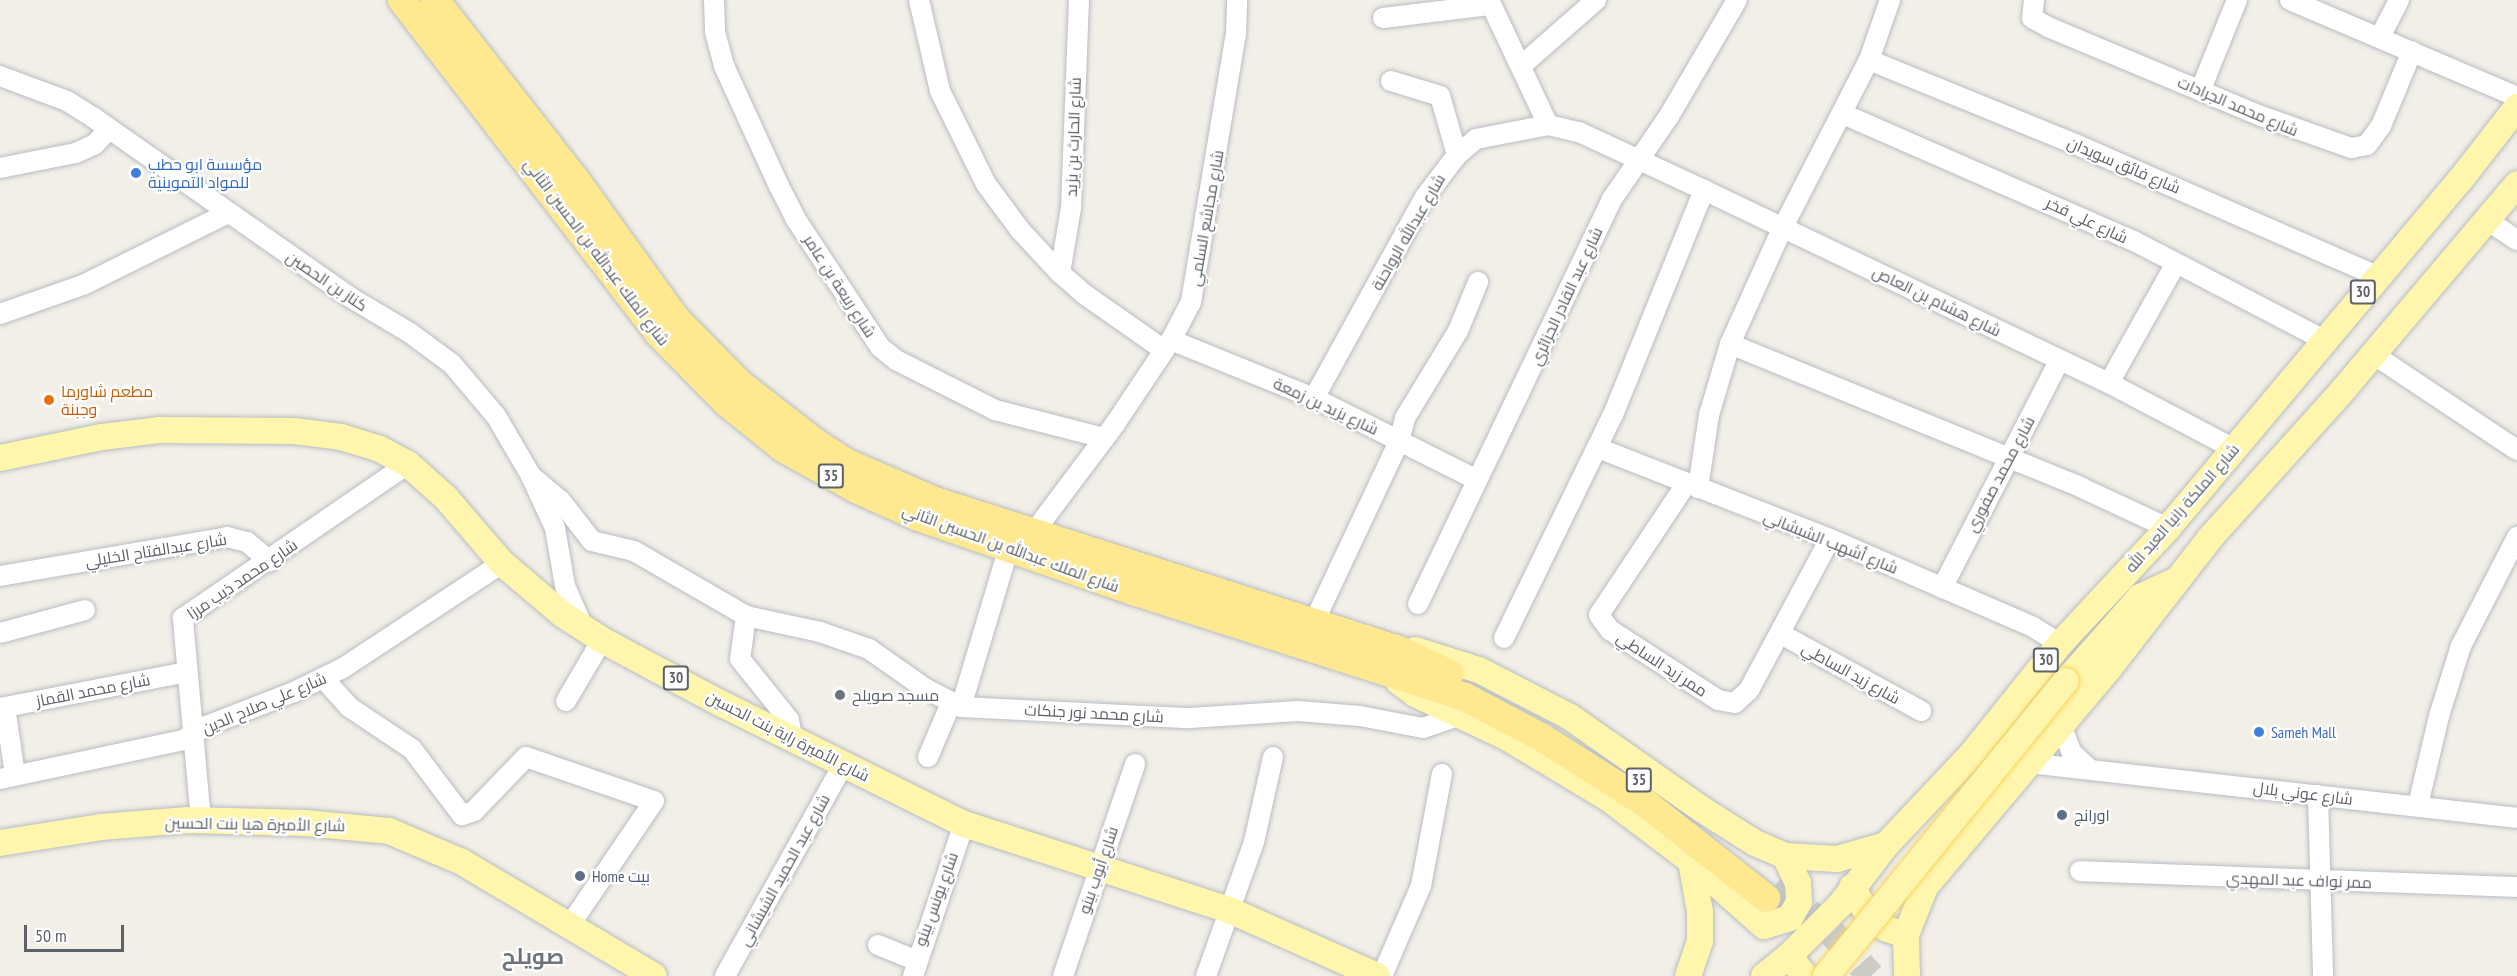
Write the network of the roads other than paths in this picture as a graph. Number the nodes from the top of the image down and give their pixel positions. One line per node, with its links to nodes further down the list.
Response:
1 (402, 0): 64 (highway, شارع الملك عبدالله بن الحسين الثاني / 35)
2 (435, 0): 61 (highway, شارع الملك عبدالله بن الحسين الثاني / 35)
3 (714, 0): 49 (street, شارع ربيعة بن عامر)
4 (919, 0): 38 (street, شارع يزيد بن زمعة)
5 (1079, 0): 38 (street, شارع الحارث بن يزيد)
6 (1237, 0): 44 (street, شارع مجاشع السلمي)
7 (1596, 0): 19 (street)
8 (1737, 0): 29 (street, شارع عبد القادر الجزائري)
9 (1890, 0): 18 (street)
10 (2034, 0): 22 (street, شارع محمد الجرادات)
11 (2237, 0): 22 (street)
12 (2290, 0): 16 (street)
13 (2399, 0): 16 (street)
14 (1490, 2): 15 (street); 19 (street)
15 (1383, 18)
16 (2380, 37): 17 (street)
17 (2412, 51): 22 (street, شارع محمد الجرادات); 23 (street)
18 (1869, 60): 25 (street); 39 (street, شارع فائق سويدان)
19 (1521, 66): 26 (street)
20 (0, 76): 27 (street, كناز بن الحصين)
21 (1391, 81): 28 (street)
22 (2201, 89)
23 (2517, 97)
24 (2517, 106): 39 (main road, شارع الملكة رانيا العبد الله / 30)
25 (1843, 114): 35 (street); 37 (street, شارع علي فخر)
26 (1548, 125): 28 (street, شارع عبدالله الرواحنة); 29 (street, شارع هشام بن العاص)
27 (109, 129): 30 (street); 33 (street, كناز بن الحصين)
28 (1457, 155): 48 (street, شارع عبدالله الرواحنة)
29 (1637, 160): 32 (street, شارع هشام بن العاص); 58 (street, شارع عبد القادر الجزائري)
30 (0, 168)
31 (2517, 184): 34 (main road)
32 (1704, 190): 35 (street, شارع هشام بن العاص); 51 (street)
33 (228, 213): 41 (street); 57 (street, كناز بن الحصين)
34 (2487, 219): 36 (street); 45 (main road)
35 (1782, 229): 43 (street); 46 (street, شارع هشام بن العاص)
36 (2517, 240)
37 (2176, 263): 42 (street, شارع علي فخر); 47 (street)
38 (1060, 273): 44 (street, شارع يزيد بن زمعة)
39 (2377, 276): 42 (main road, شارع الملكة رانيا العبد الله / 30)
40 (1478, 282): 50 (street)
41 (0, 314)
42 (2324, 340): 52 (main road, شارع الملكة رانيا العبد الله / 30)
43 (1730, 344): 55 (street); 59 (street)
44 (1168, 345): 48 (street, شارع يزيد بن زمعة); 49 (street, شارع مجاشع السلمي)
45 (2373, 354): 53 (street); 69 (main road)
46 (2059, 361): 47 (street, شارع هشام بن العاص); 55 (street, شارع محمد صفوري)
47 (2109, 383): 52 (street, شارع هشام بن العاص)
48 (1314, 398): 50 (street, شارع يزيد بن زمعة)
49 (1104, 438): 61 (street, شارع مجاشع السلمي)
50 (1399, 441): 58 (street, شارع يزيد بن زمعة); 75 (street)
51 (1598, 447): 59 (street, شارع أشهب الشيشاني); 79 (street)
52 (2234, 449): 60 (main road, شارع الملكة رانيا العبد الله / 30)
53 (2517, 450)
54 (0, 458): 56 (main road, شارع الأميرة راية بنت الحسين / 30)
55 (2009, 458): 60 (street); 70 (street, شارع محمد صفوري)
56 (408, 464): 65 (street, شارع محمد ذيب مرزا); 66 (main road, شارع الأميرة راية بنت الحسين / 30)
57 (531, 476): 67 (street, كناز بن الحصين); 74 (street, شارع محمد نور جنكات)
58 (1478, 480): 72 (street, شارع عبد القادر الجزائري)
59 (1692, 486): 63 (street, شارع أشهب الشيشاني); 77 (street, ممر زيد الساطي)
60 (2168, 528): 80 (main road, شارع الملكة رانيا العبد الله / 30)
61 (1034, 532): 75 (highway, شارع الملك عبدالله بن الحسين الثاني / 35)
62 (2517, 537): 101 (street)
63 (1830, 539): 70 (street, شارع أشهب الشيشاني); 77 (street, ممر زيد الساطي)
64 (1008, 549): 81 (highway, شارع الملك عبدالله بن الحسين الثاني / 35); 85 (street)
65 (270, 561): 68 (street, شارع عبدالفتاح الخليلي); 82 (street, شارع محمد ذيب مرزا)
66 (502, 563): 71 (main road, شارع الأميرة راية بنت الحسين / 30); 83 (street, شارع علي صلاح الدين)
67 (562, 570): 71 (street); 78 (street, كناز بن الحصين)
68 (0, 576)
69 (2175, 580): 89 (main road); 130 (main road, bridge)
70 (1942, 588): 80 (street, شارع أشهب الشيشاني)
71 (540, 596): 78 (main road, شارع الأميرة راية بنت الحسين / 30)
72 (1418, 604)
73 (85, 610): 76 (street)
74 (746, 616): 85 (street, شارع محمد نور جنكات); 91 (street)
75 (1314, 622): 81 (highway, شارع الملك عبدالله بن الحسين الثاني / 35)
76 (0, 633)
77 (1781, 634): 87 (street, شارع زيد الساطي)
78 (593, 635): 84 (street); 91 (main road, شارع الأميرة راية بنت الحسين / 30)
79 (1504, 638)
80 (2060, 644): 106 (main road, شارع الملكة رانيا العبد الله / 30)
81 (1393, 661): 88 (main road); 107 (main road); 113 (highway, شارع الملك عبدالله بن الحسين الثاني / 35)
82 (187, 672): 86 (street, شارع محمد القماز); 90 (street, شارع محمد ذيب مرزا)
83 (324, 679): 90 (street, شارع علي صلاح الدين); 116 (street)
84 (566, 701)
85 (956, 705): 88 (street, شارع محمد نور جنكات); 92 (street)
86 (2, 708): 99 (street)
87 (1921, 711)
88 (1460, 715): 108 (main road)
89 (2061, 725): 94 (main road); 97 (street)
90 (196, 732): 99 (street, شارع علي صلاح الدين); 103 (street, شارع محمد ذيب مرزا)
91 (793, 742): 96 (main road, شارع الأميرة راية بنت الحسين / 30)
92 (928, 757)
93 (1273, 757): 115 (street)
94 (2028, 763): 97 (street, شارع عوني بلال); 117 (main road)
95 (1135, 764): 109 (street, شارع أيوب بينو)
96 (843, 765): 104 (main road, شارع الأميرة راية بنت الحسين / 30); 124 (street, شارع عبد الحميد الشيشاني)
97 (2089, 769): 100 (street, شارع عوني بلال)
98 (1442, 774): 121 (street)
99 (8, 777)
100 (2318, 795): 101 (street, شارع عوني بلال); 111 (street)
101 (2418, 805): 102 (street, شارع عوني بلال)
102 (2517, 818)
103 (201, 821): 105 (main road, شارع الأميرة هيا بنت الحسين); 116 (main road, شارع الأميرة هيا بنت الحسين)
104 (964, 824): 109 (main road, شارع الأميرة راية بنت الحسين / 30); 120 (street, شارع يونس بينو)
105 (0, 843)
106 (1887, 844): 107 (main road); 114 (main road, شارع الملكة رانيا العبد الله / 30)
107 (1785, 856): 108 (main road)
108 (1691, 861): 127 (main road)
109 (1100, 867): 115 (main road, شارع الأميرة راية بنت الحسين / 30); 125 (street, شارع أيوب بينو)
110 (2080, 871): 111 (street, ممر نواف عبد المهدي)
111 (2318, 881): 112 (street, ممر نواف عبد المهدي); 131 (street)
112 (2517, 887)
113 (1771, 891)
114 (1847, 896): 117 (main road); 119 (main road, 30)
115 (1229, 910): 121 (main road, شارع الأميرة راية بنت الحسين / 30); 126 (street)
116 (570, 925): 123 (main road, شارع الأميرة هيا بنت الحسين)
117 (1906, 935): 122 (main road)
118 (878, 945): 120 (street)
119 (1789, 956): 128 (main road, 30); 129 (main road)
120 (914, 968)
121 (1374, 975)
122 (1906, 975)
123 (654, 976)
124 (725, 976)
125 (1063, 976)
126 (1206, 976)
127 (1688, 976)
128 (1764, 976)
129 (1805, 976)
130 (1826, 976)
131 (2323, 976)

